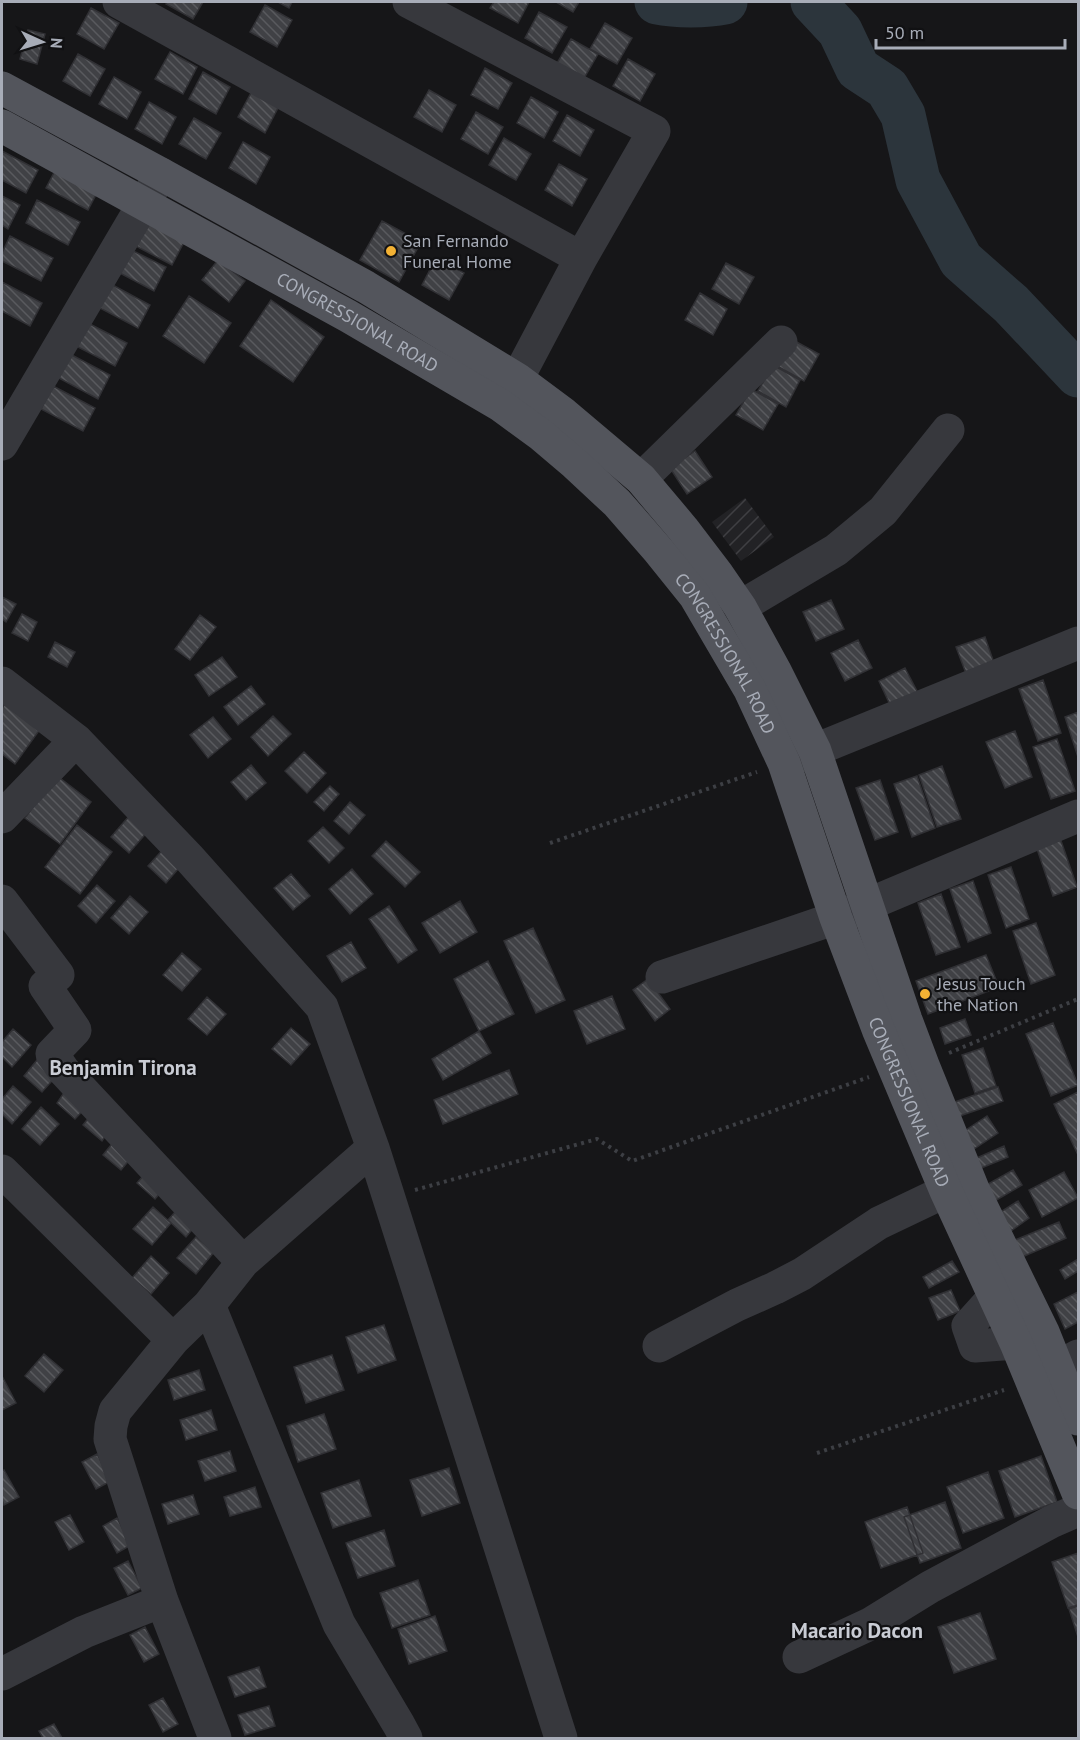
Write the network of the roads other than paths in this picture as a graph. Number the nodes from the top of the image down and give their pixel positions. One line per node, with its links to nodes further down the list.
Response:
1 (119, 2): 7 (street)
2 (410, 2): 7 (street)
3 (2, 88): 5 (main road, CONGRESSIONAL ROAD)
4 (2, 126): 6 (main road, CONGRESSIONAL ROAD)
5 (161, 174): 6 (street); 9 (main road, CONGRESSIONAL ROAD)
6 (143, 205): 9 (main road, CONGRESSIONAL ROAD); 11 (street)
7 (581, 258): 9 (street)
8 (781, 342): 12 (street)
9 (508, 392): 12 (main road, CONGRESSIONAL ROAD); 13 (main road, CONGRESSIONAL ROAD)
10 (948, 430): 14 (street)
11 (2, 444)
12 (641, 479): 13 (main road, CONGRESSIONAL ROAD)
13 (706, 585): 14 (main road, CONGRESSIONAL ROAD); 19 (main road, CONGRESSIONAL ROAD)
14 (740, 607): 18 (main road, CONGRESSIONAL ROAD)
15 (1078, 643): 18 (street)
16 (2, 683): 17 (street)
17 (76, 740): 21 (street); 27 (street)
18 (815, 751): 19 (street); 23 (main road, CONGRESSIONAL ROAD)
19 (784, 763): 24 (main road, CONGRESSIONAL ROAD)
20 (1078, 816): 23 (street)
21 (2, 818)
22 (2, 900): 30 (street)
23 (867, 906): 24 (street); 26 (main road, CONGRESSIONAL ROAD)
24 (836, 918): 25 (street); 26 (main road, CONGRESSIONAL ROAD)
25 (662, 977)
26 (908, 1066): 29 (main road, CONGRESSIONAL ROAD); 31 (main road, CONGRESSIONAL ROAD)
27 (374, 1148): 30 (street); 45 (street)
28 (2, 1171): 34 (street)
29 (946, 1191): 31 (main road, CONGRESSIONAL ROAD); 35 (street)
30 (243, 1262): 32 (street)
31 (1007, 1289): 33 (main road, CONGRESSIONAL ROAD); 33 (street)
32 (208, 1305): 34 (street); 44 (street)
33 (1029, 1337): 36 (main road, CONGRESSIONAL ROAD)
34 (173, 1340): 40 (street)
35 (659, 1346)
36 (1056, 1368): 37 (main road, CONGRESSIONAL ROAD); 38 (main road, CONGRESSIONAL ROAD)
37 (1078, 1419)
38 (1078, 1493)
39 (1078, 1510): 41 (street)
40 (162, 1600): 42 (street); 43 (street)
41 (799, 1657)
42 (2, 1674)
43 (215, 1738)
44 (406, 1738)
45 (561, 1738)

